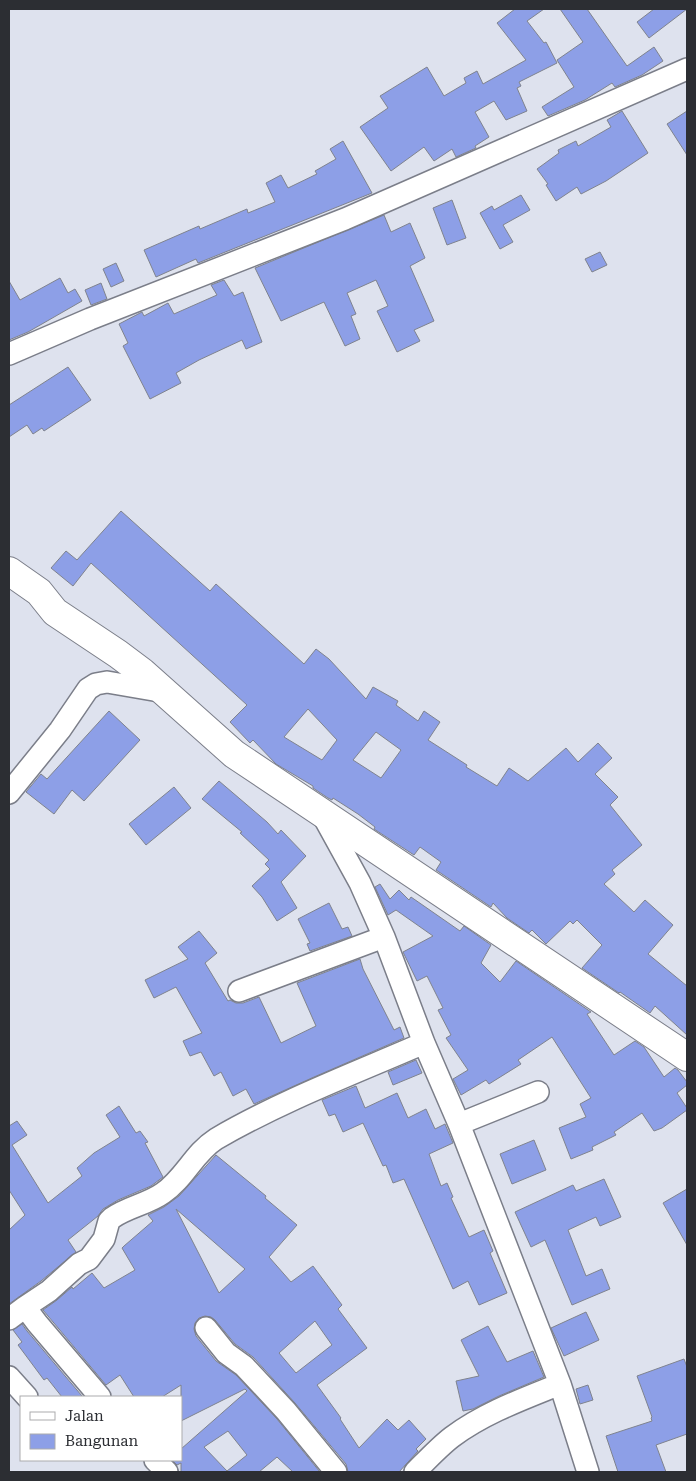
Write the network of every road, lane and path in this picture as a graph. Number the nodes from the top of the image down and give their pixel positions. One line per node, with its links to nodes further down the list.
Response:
1 (687, 69): 2 (street)
2 (9, 354)
3 (9, 571): 4 (main road)
4 (33, 600): 5 (main road)
5 (165, 692): 6 (street); 7 (main road)
6 (9, 792)
7 (322, 814): 8 (street); 11 (main road)
8 (384, 937): 9 (street); 10 (street)
9 (239, 991)
10 (424, 1043): 13 (street); 14 (street)
11 (687, 1057)
12 (538, 1092): 13 (street)
13 (459, 1124): 17 (street)
14 (17, 1313): 19 (street)
15 (206, 1328): 22 (street)
16 (9, 1377): 18 (street)
17 (560, 1384): 23 (street); 24 (street)
18 (26, 1396)
19 (98, 1396)
20 (156, 1461): 21 (street)
21 (167, 1472)
22 (336, 1472)
23 (415, 1472)
24 (588, 1472)

